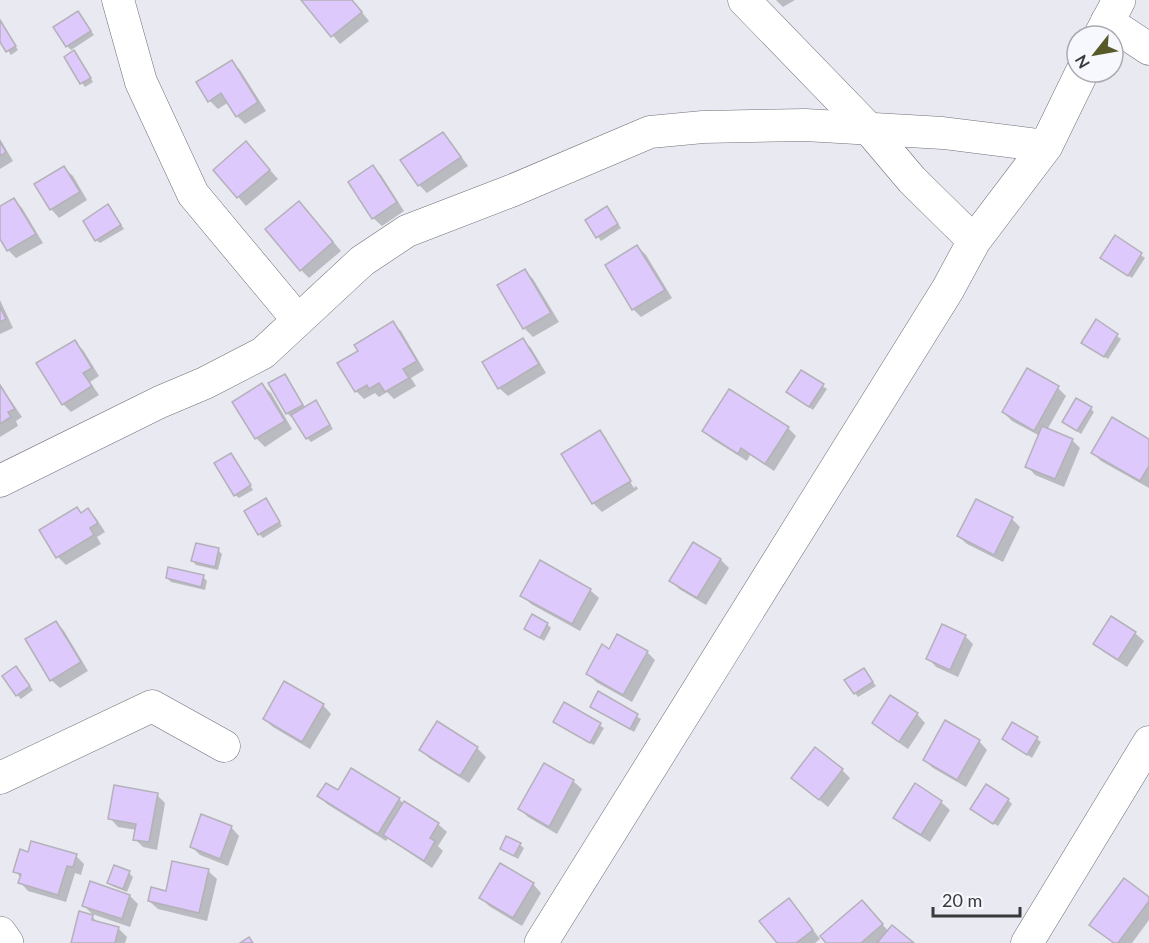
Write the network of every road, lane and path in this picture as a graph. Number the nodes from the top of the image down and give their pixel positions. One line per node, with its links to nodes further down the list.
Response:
1 (118, 0): 9 (street)
2 (744, 0): 6 (street)
3 (1109, 19): 4 (street)
4 (1149, 49)
5 (1076, 84): 7 (street)
6 (868, 128): 7 (street); 8 (street); 9 (street)
7 (1046, 146): 8 (street)
8 (974, 241): 16 (street)
9 (297, 319): 10 (street)
10 (0, 481)
11 (1149, 742): 17 (street)
12 (224, 746): 13 (street)
13 (0, 778)
14 (0, 933): 15 (street)
15 (6, 943)
16 (541, 943)
17 (1027, 943)

